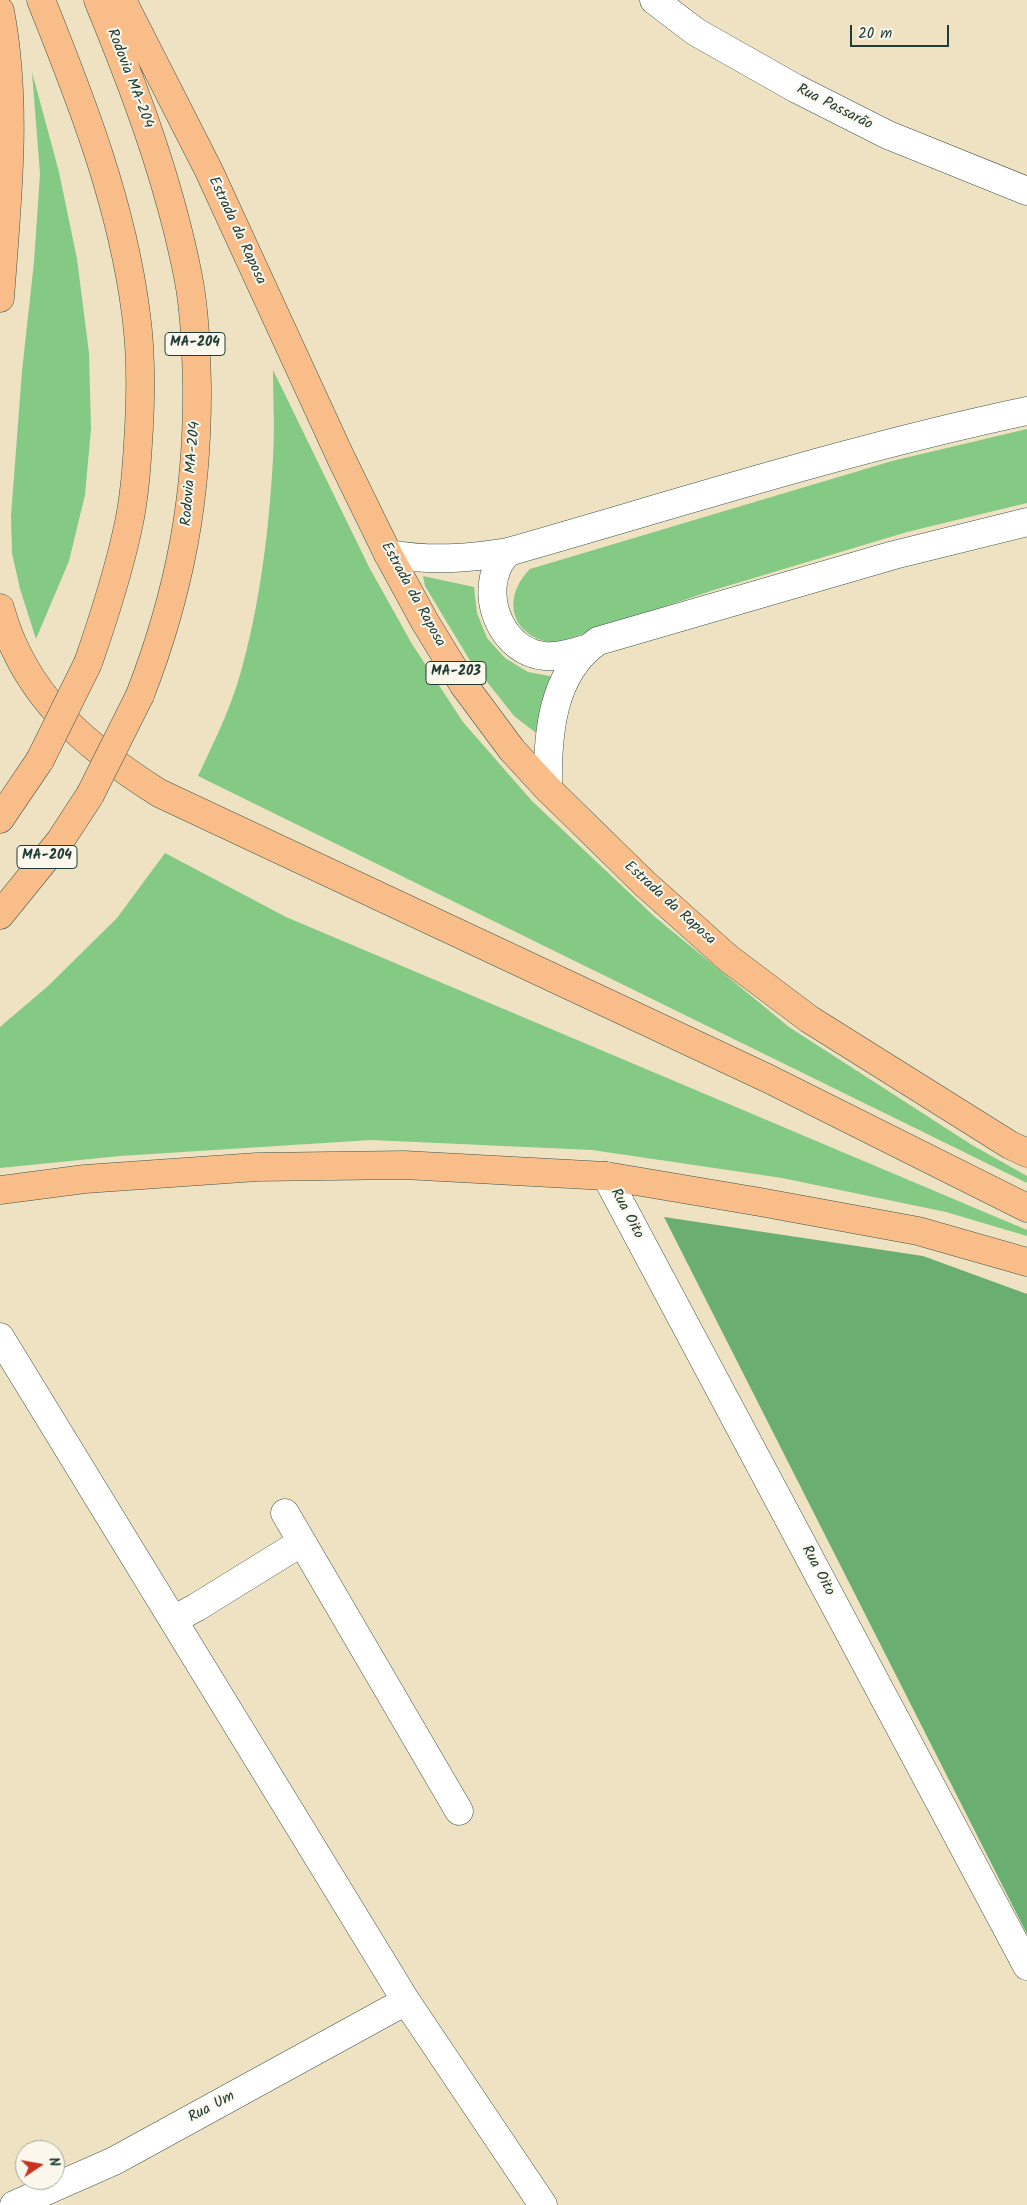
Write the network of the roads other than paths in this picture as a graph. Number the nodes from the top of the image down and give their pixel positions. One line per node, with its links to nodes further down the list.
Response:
1 (41, 0): 15 (main road, bridge)
2 (98, 0): 16 (main road, Rodovia MA-204 / MA-204, bridge)
3 (122, 0): 11 (main road, Estrada da Raposa / MA-203)
4 (654, 0): 6 (street, Rua Passarão)
5 (0, 10): 7 (main road)
6 (1027, 191)
7 (0, 298)
8 (1027, 411): 10 (street)
9 (1027, 522): 13 (street)
10 (508, 552): 11 (street); 13 (street)
11 (388, 554): 14 (main road, Estrada da Raposa / MA-203)
12 (0, 608): 20 (main road)
13 (586, 649): 14 (street)
14 (548, 790): 17 (main road, Estrada da Raposa / MA-203)
15 (0, 819)
16 (0, 915)
17 (1027, 1153)
18 (606, 1176): 19 (main road); 21 (main road); 27 (street, Rua Oito)
19 (0, 1190)
20 (1027, 1208)
21 (1027, 1262)
22 (0, 1337): 25 (street)
23 (285, 1513): 24 (street)
24 (302, 1542): 25 (street); 26 (street)
25 (173, 1620): 28 (street)
26 (460, 1811)
27 (1027, 1966)
28 (406, 2001): 29 (street, Rua Um); 30 (street)
29 (14, 2205)
30 (544, 2205)

